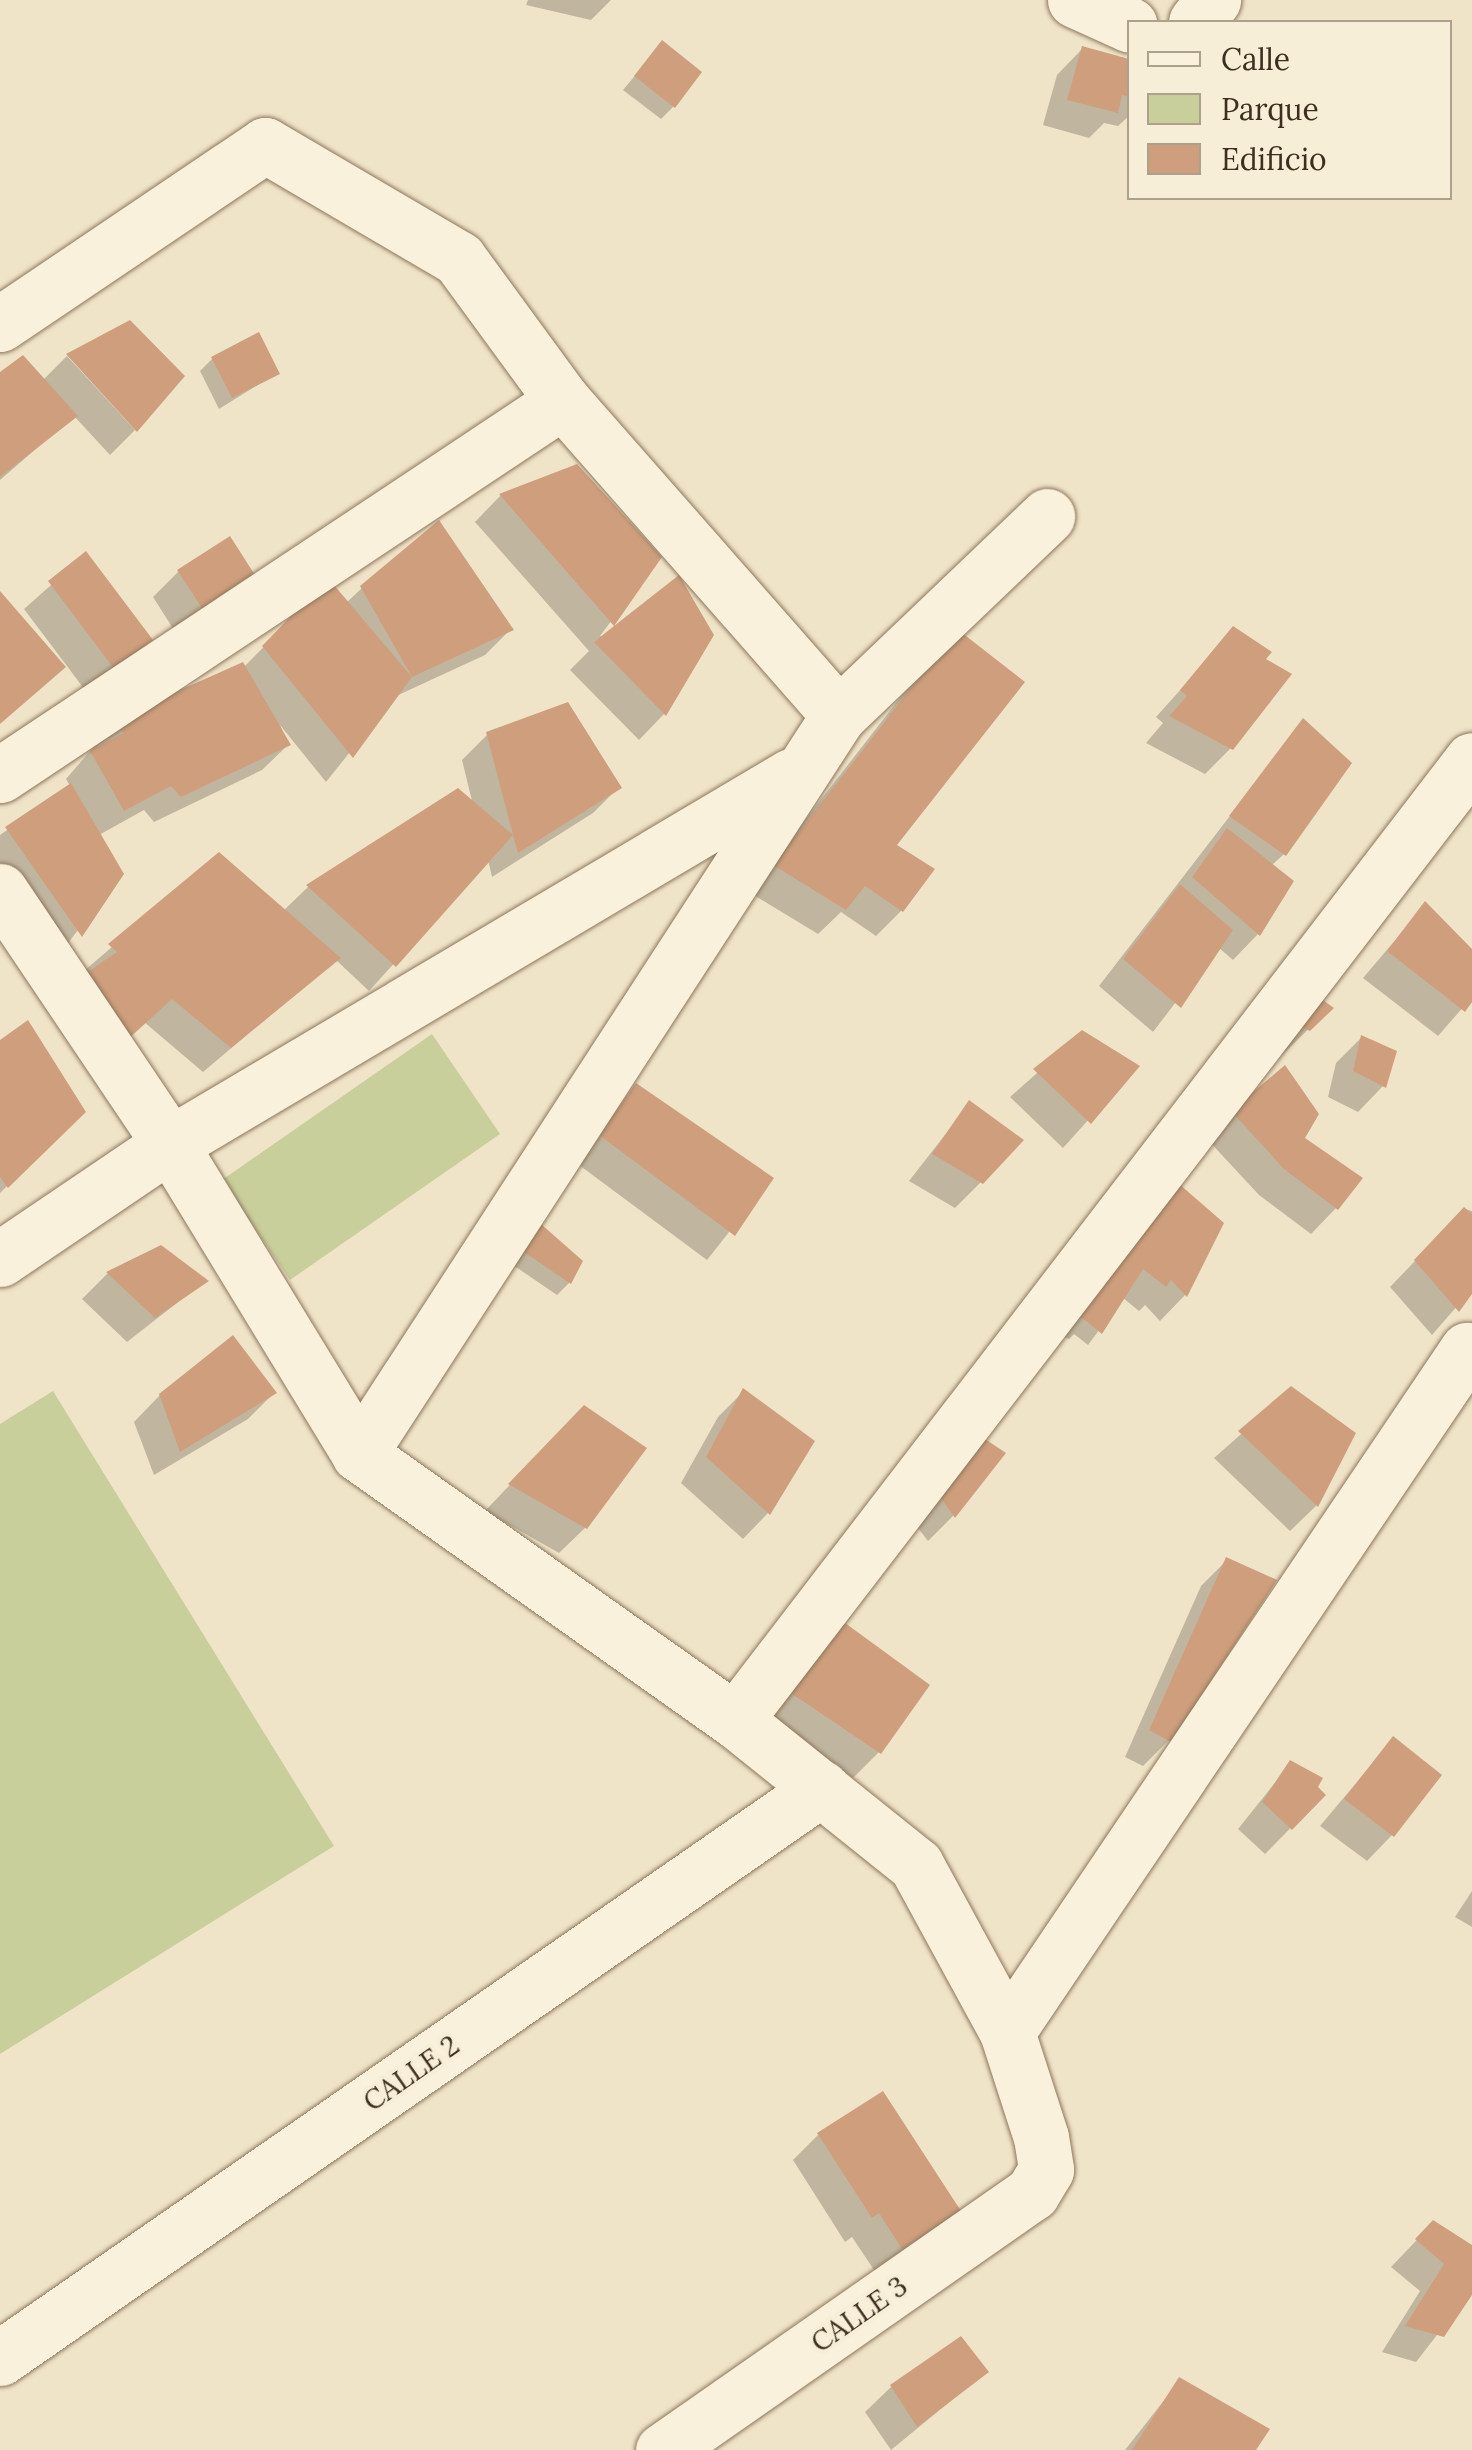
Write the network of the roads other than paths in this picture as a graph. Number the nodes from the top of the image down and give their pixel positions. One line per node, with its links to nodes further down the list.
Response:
1 (1074, 0): 2 (street)
2 (1127, 24)
3 (0, 324): 4 (street)
4 (563, 402): 6 (street); 9 (street)
5 (1047, 516): 6 (street)
6 (839, 715): 8 (street)
7 (1472, 760): 15 (street)
8 (804, 769): 11 (street); 14 (street)
9 (0, 775)
10 (0, 891): 11 (street)
11 (170, 1144): 12 (street); 14 (street)
12 (0, 1259)
13 (1467, 1350): 17 (street)
14 (360, 1454): 15 (street)
15 (735, 1720): 16 (street)
16 (822, 1788): 17 (street); 18 (street, CALLE 2)
17 (1007, 2032): 19 (street, CALLE 3)
18 (0, 2358)
19 (663, 2450)

